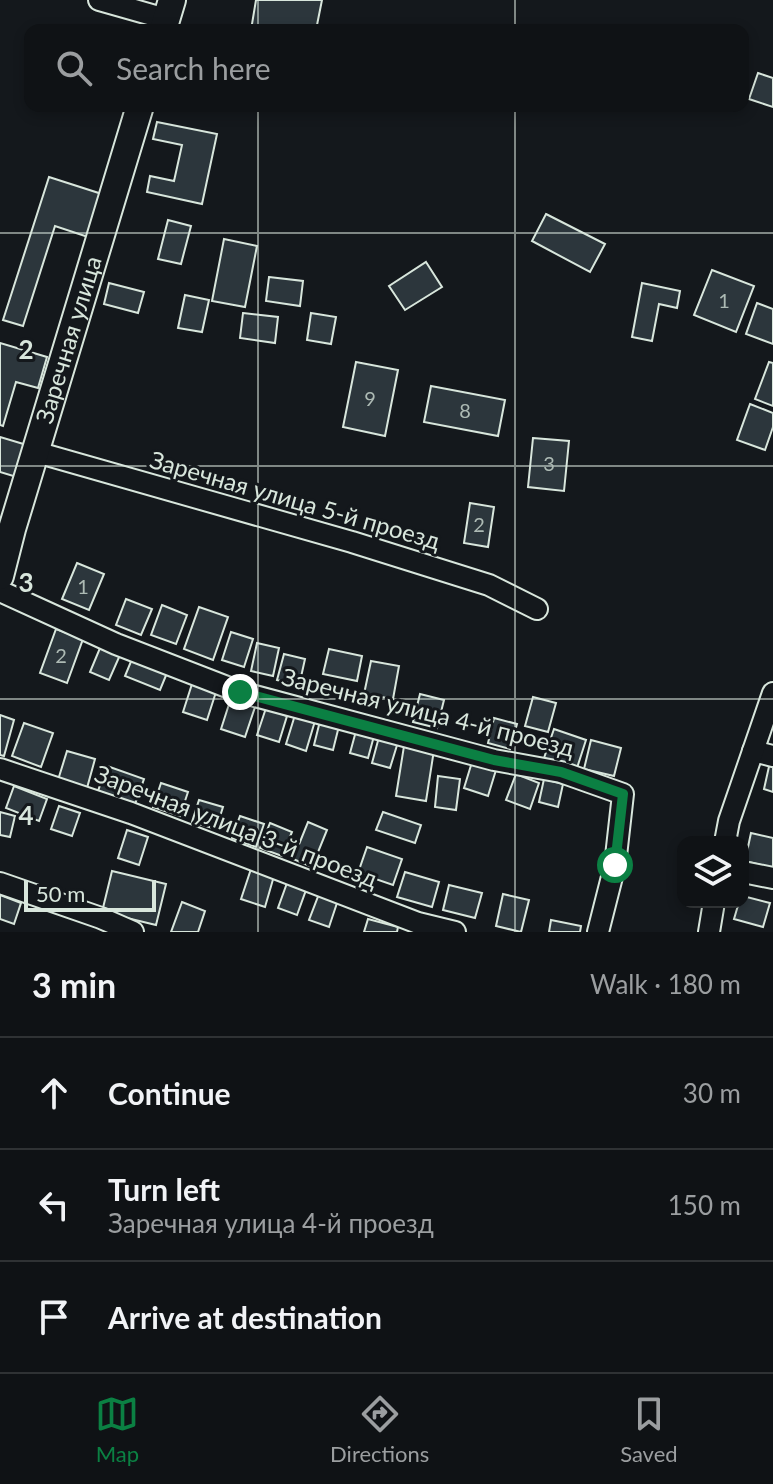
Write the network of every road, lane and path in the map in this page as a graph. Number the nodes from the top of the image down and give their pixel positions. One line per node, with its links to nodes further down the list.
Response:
1 (99, 0): 2 (street)
2 (167, 16)
3 (138, 112): 4 (main road, Заречная улица)
4 (36, 452): 5 (main road, Заречная улица); 7 (street, Заречная улица 5-й проезд)
5 (0, 576)
6 (0, 591): 18 (street, Заречная улица 4-й проезд)
7 (537, 609)
8 (773, 693): 9 (street)
9 (763, 753): 11 (street)
10 (0, 769): 17 (street, Заречная улица 3-й проезд)
11 (726, 836)
12 (749, 873): 13 (street)
13 (773, 878)
14 (0, 883): 16 (street)
15 (713, 908): 19 (street)
16 (133, 932)
17 (455, 932)
18 (598, 932)
19 (709, 932)

